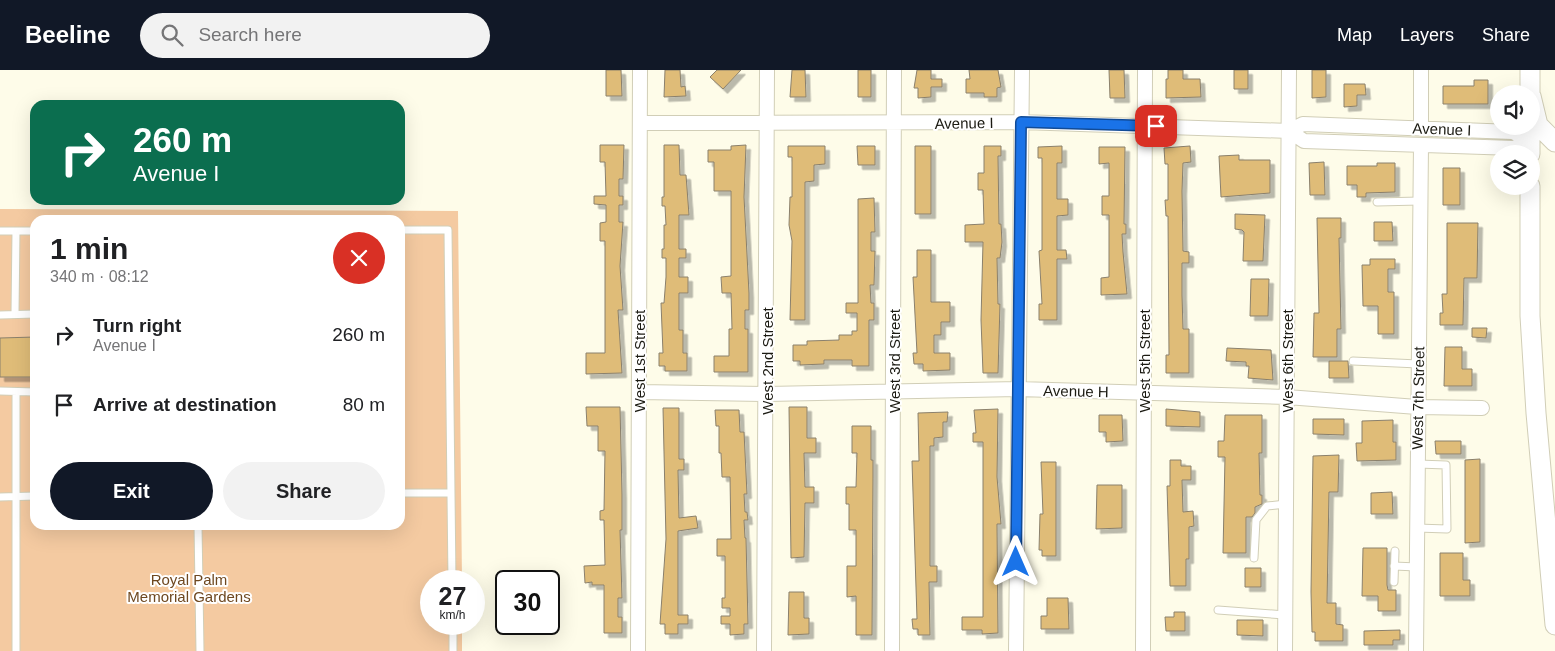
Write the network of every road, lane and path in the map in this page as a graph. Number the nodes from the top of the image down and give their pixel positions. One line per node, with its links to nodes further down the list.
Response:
1 (640, 70): 11 (street, West 1st Street)
2 (767, 70): 13 (street, West 2nd Street)
3 (894, 70): 12 (street, West 3rd Street)
4 (1022, 70): 10 (street)
5 (1145, 70): 14 (street, West 5th Street)
6 (1289, 70): 17 (street, West 6th Street)
7 (1421, 70): 15 (street)
8 (1530, 70): 9 (main road)
9 (1531, 85)
10 (1021, 122): 12 (street, Avenue I); 14 (street, Avenue I); 34 (street)
11 (640, 123): 13 (street, Avenue I); 38 (street, West 1st Street)
12 (894, 123): 13 (street, Avenue I); 39 (street, West 3rd Street)
13 (767, 124): 41 (street, West 2nd Street)
14 (1145, 125): 17 (street, Avenue I); 40 (street, West 5th Street)
15 (1421, 127): 17 (street, Avenue I); 18 (street, Avenue I)
16 (1540, 127): 19 (main road)
17 (1288, 131): 20 (street, Avenue I); 42 (street, West 6th Street)
18 (1530, 140): 20 (street, Avenue I)
19 (1555, 142)
20 (1421, 145): 22 (street, West 7th Street)
21 (1530, 195): 31 (main road)
22 (1420, 201): 23 (lane); 33 (street, West 7th Street)
23 (1377, 202)
24 (405, 230): 48 (lane)
25 (0, 231): 26 (lane)
26 (16, 231): 27 (lane); 29 (lane)
27 (30, 231)
28 (0, 314): 29 (lane)
29 (16, 314): 30 (lane)
30 (30, 314)
31 (1532, 349): 46 (main road); 63 (main road)
32 (1353, 361): 33 (lane)
33 (1418, 364): 43 (street, West 7th Street)
34 (1018, 389): 39 (street, Avenue H); 40 (street, Avenue H); 71 (street)
35 (0, 391): 36 (lane)
36 (16, 392): 37 (lane); 51 (lane)
37 (30, 392)
38 (639, 392): 41 (street, Avenue H); 68 (street, West 1st Street)
39 (894, 392): 41 (street, Avenue H); 70 (street, West 3rd Street)
40 (1144, 392): 42 (street, Avenue H); 72 (street, West 5th Street)
41 (767, 394): 69 (street, West 2nd Street)
42 (1287, 397): 43 (street, Avenue H); 52 (street, West 6th Street)
43 (1417, 407): 44 (street, Avenue H); 45 (street, West 7th Street)
44 (1482, 408)
45 (1418, 464): 53 (street, West 7th Street); 53 (lane)
46 (1555, 469)
47 (405, 493): 48 (lane)
48 (451, 493): 59 (lane)
49 (30, 496): 51 (lane)
50 (0, 497): 51 (lane)
51 (15, 497): 65 (lane)
52 (1286, 504): 56 (lane); 62 (street, West 6th Street)
53 (1417, 528): 58 (street, West 7th Street)
54 (198, 530): 66 (lane)
55 (1395, 551): 57 (lane)
56 (1254, 558)
57 (1394, 566): 58 (lane); 60 (lane)
58 (1417, 567): 74 (street, West 7th Street)
59 (452, 570)
60 (1394, 582)
61 (1218, 610): 62 (lane)
62 (1285, 615): 73 (street, West 6th Street)
63 (1555, 625)
64 (453, 635): 67 (lane)
65 (16, 651)
66 (200, 651)
67 (453, 651)
68 (638, 651)
69 (764, 651)
70 (892, 651)
71 (1016, 651)
72 (1143, 651)
73 (1285, 651)
74 (1416, 651)

